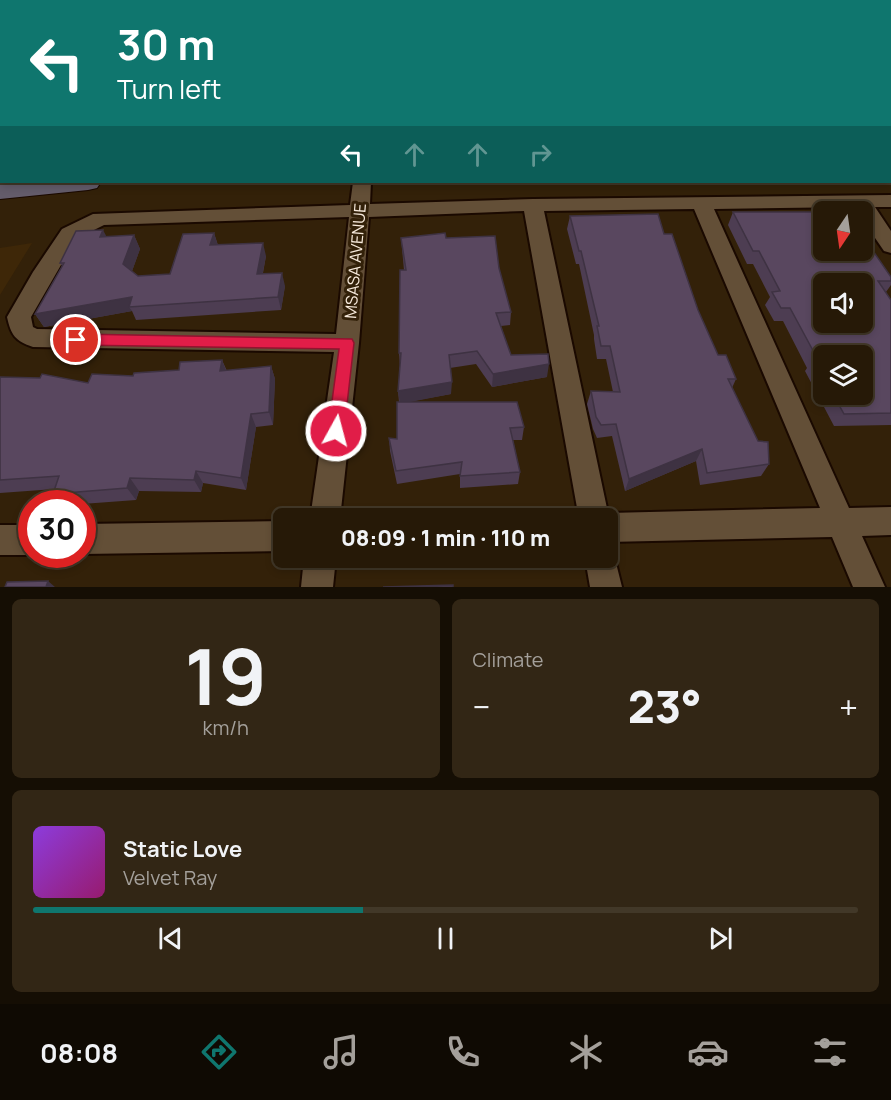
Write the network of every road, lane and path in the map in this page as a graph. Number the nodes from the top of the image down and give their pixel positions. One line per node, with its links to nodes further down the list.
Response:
1 (78, 183): 3 (main road)
2 (362, 183): 9 (street, MSASA AVENUE)
3 (0, 191)
4 (891, 201): 5 (street)
5 (873, 202)
6 (813, 203): 7 (street)
7 (702, 204): 8 (street); 16 (street)
8 (533, 205): 9 (street); 14 (street)
9 (359, 209): 12 (street, MSASA AVENUE); 12 (street)
10 (873, 220): 11 (street)
11 (891, 246)
12 (347, 343): 13 (street, MSASA AVENUE)
13 (326, 508)
14 (592, 508)
15 (891, 521): 16 (street)
16 (839, 522): 17 (street); 26 (street)
17 (618, 527)
18 (273, 536): 19 (street)
19 (96, 539)
20 (0, 540): 21 (street)
21 (18, 540)
22 (319, 568): 24 (street)
23 (603, 568): 25 (street)
24 (317, 587)
25 (606, 587)
26 (868, 587)

